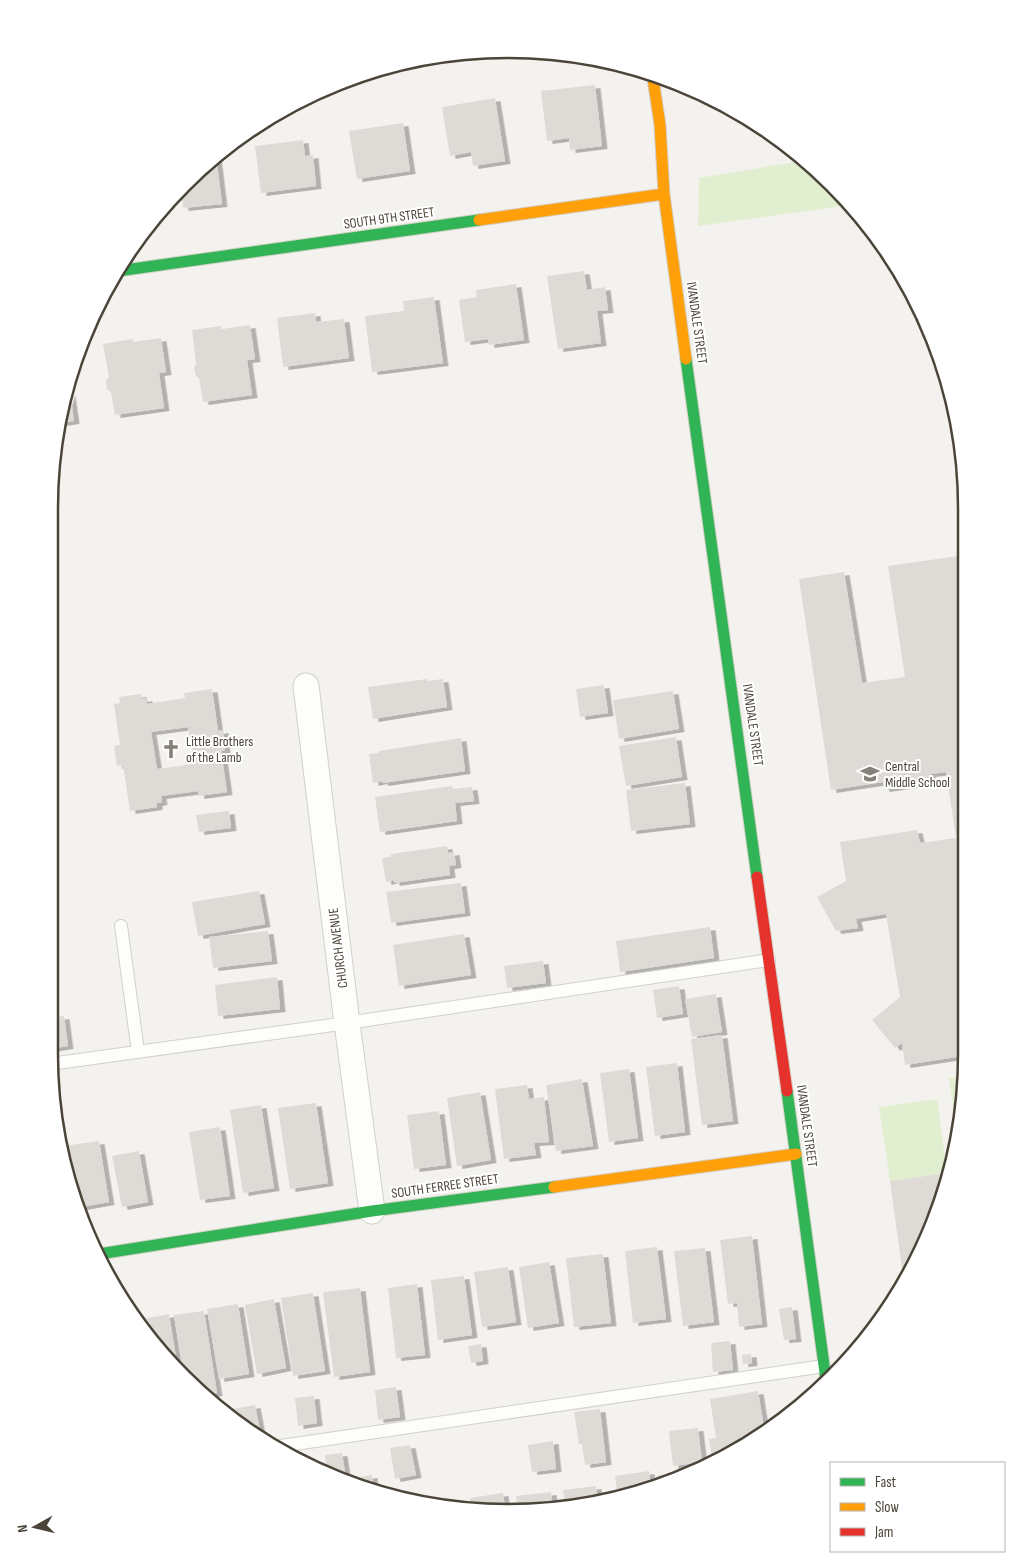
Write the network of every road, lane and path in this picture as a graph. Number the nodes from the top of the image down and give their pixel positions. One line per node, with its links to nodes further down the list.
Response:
1 (653, 82): 2 (street, IVANDALE STREET)
2 (664, 194): 3 (street, SOUTH 9TH STREET); 6 (street, IVANDALE STREET)
3 (125, 271)
4 (306, 686): 7 (street, CHURCH AVENUE)
5 (121, 926): 8 (lane)
6 (769, 960): 7 (lane); 10 (street, IVANDALE STREET)
7 (347, 1024): 8 (lane); 11 (street, CHURCH AVENUE)
8 (138, 1052): 9 (lane)
9 (58, 1063)
10 (796, 1154): 11 (street, SOUTH FERREE STREET); 13 (street, IVANDALE STREET)
11 (372, 1211): 12 (street, SOUTH FERREE STREET)
12 (104, 1253)
13 (824, 1366): 14 (street, IVANDALE STREET); 15 (lane)
14 (825, 1374)
15 (284, 1445)

